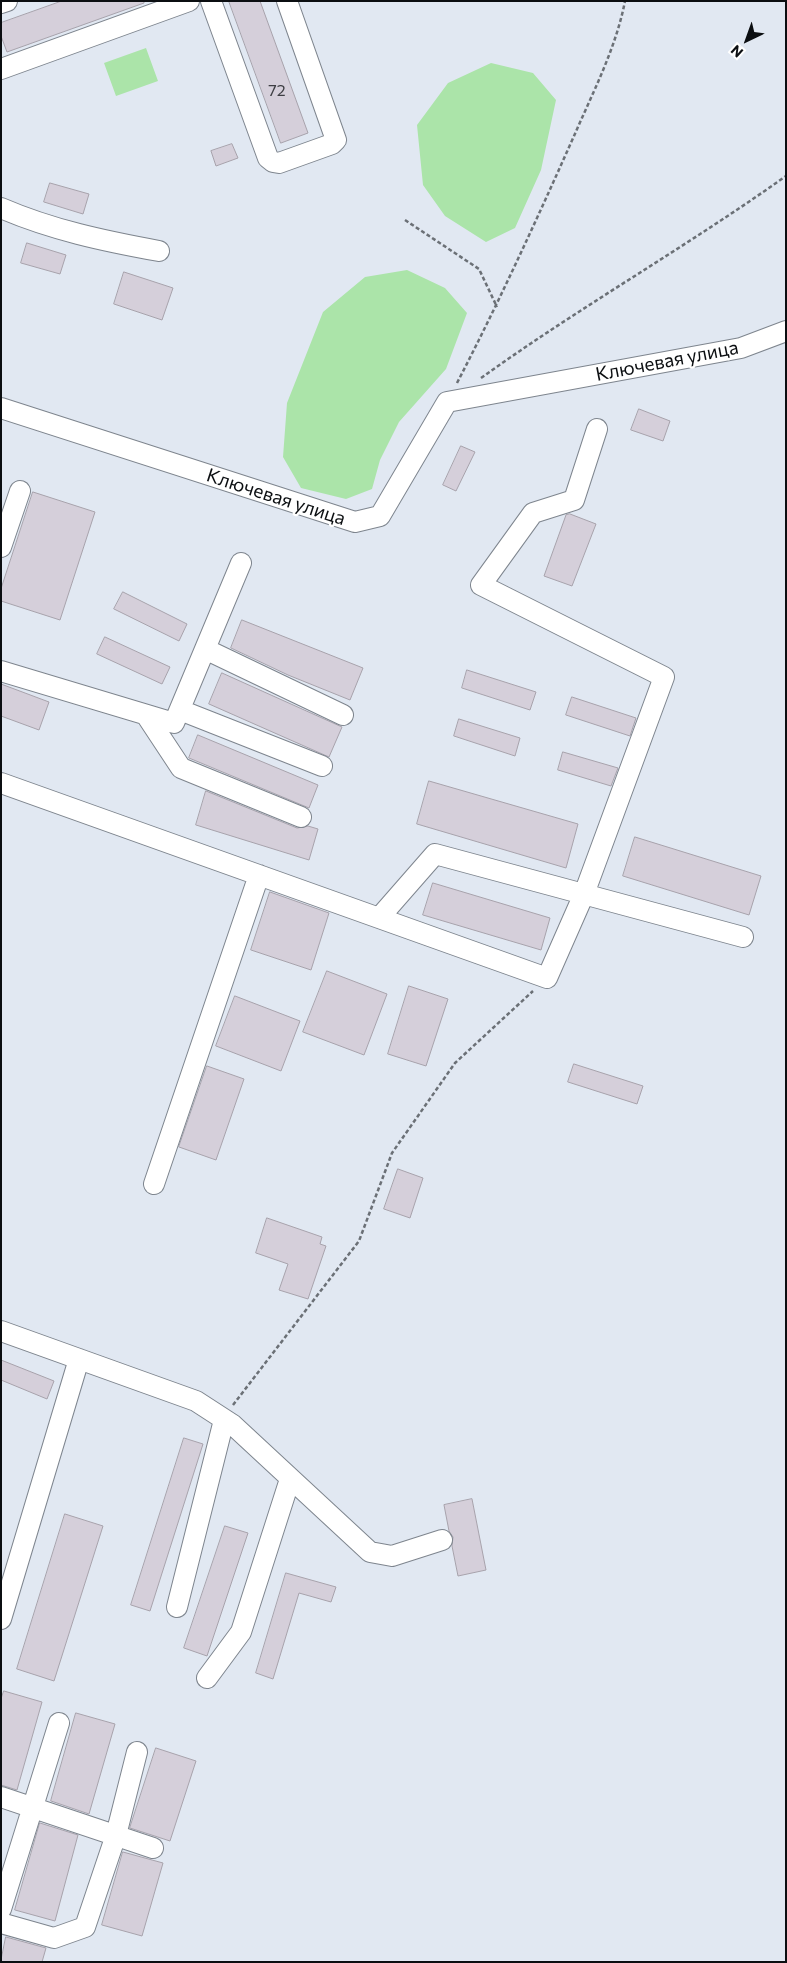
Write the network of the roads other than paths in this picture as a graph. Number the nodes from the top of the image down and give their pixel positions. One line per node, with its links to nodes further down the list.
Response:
1 (7, 1): 5 (street)
2 (189, 1): 6 (street)
3 (211, 1): 4 (street)
4 (287, 1)
5 (1, 3)
6 (1, 69)
7 (1, 208): 8 (street)
8 (159, 251)
9 (786, 331): 10 (street, Ключевая улица)
10 (1, 408)
11 (597, 428): 24 (street)
12 (20, 491): 13 (street)
13 (1, 547)
14 (241, 563): 15 (street)
15 (205, 649): 17 (street); 19 (street)
16 (1, 671): 18 (street)
17 (180, 710): 18 (street); 20 (street)
18 (146, 714): 22 (street)
19 (343, 715)
20 (322, 766)
21 (1, 783): 23 (street)
22 (301, 817)
23 (259, 875): 25 (street); 27 (street)
24 (584, 894): 25 (street); 25 (street); 26 (street)
25 (379, 918)
26 (743, 937)
27 (154, 1184)
28 (1, 1330): 29 (street)
29 (79, 1359): 30 (street); 34 (street)
30 (224, 1420): 31 (street); 33 (street)
31 (290, 1479): 32 (street); 35 (street)
32 (442, 1540)
33 (177, 1607)
34 (1, 1620)
35 (207, 1678)
36 (59, 1723): 39 (street)
37 (137, 1752): 40 (street)
38 (1, 1797): 39 (street)
39 (32, 1807): 40 (street); 42 (street)
40 (116, 1835): 41 (street); 43 (street)
41 (153, 1848)
42 (1, 1909)
43 (1, 1923)

